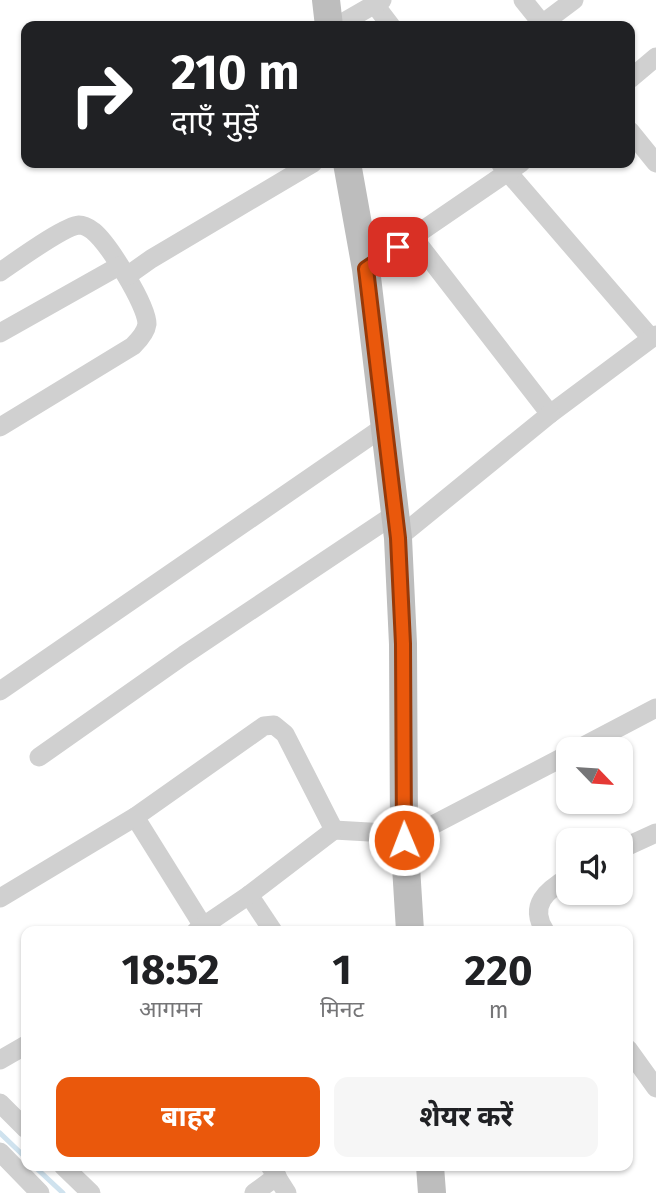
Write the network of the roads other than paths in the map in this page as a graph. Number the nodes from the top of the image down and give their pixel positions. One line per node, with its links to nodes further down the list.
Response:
1 (326, 0): 5 (street)
2 (523, 0): 8 (street)
3 (574, 0): 9 (street)
4 (378, 3): 6 (street); 7 (street)
5 (328, 21)
6 (346, 21)
7 (388, 21)
8 (540, 21)
9 (548, 21)
10 (656, 57): 11 (street)
11 (635, 75)
12 (635, 137): 13 (street)
13 (656, 163)
14 (305, 168): 20 (street)
15 (348, 168): 19 (street)
16 (507, 168): 18 (street)
17 (512, 168): 23 (street)
18 (413, 237): 19 (street); 24 (street)
19 (366, 269): 25 (street)
20 (123, 271): 21 (street); 22 (street); 26 (street)
21 (0, 272)
22 (0, 333)
23 (654, 337): 24 (street)
24 (550, 414): 27 (street)
25 (385, 426): 27 (street); 28 (street)
26 (0, 427)
27 (396, 526): 31 (street); 36 (street)
28 (0, 691)
29 (656, 708): 30 (street)
30 (601, 737)
31 (39, 757)
32 (556, 761): 36 (street)
33 (135, 817): 34 (street); 40 (street); 41 (street)
34 (334, 830): 36 (street); 39 (street)
35 (656, 833): 37 (street)
36 (404, 837): 44 (street)
37 (633, 844)
38 (556, 886): 45 (street)
39 (249, 895): 42 (street); 43 (street)
40 (0, 898)
41 (197, 926)
42 (203, 926)
43 (270, 926)
44 (410, 926)
45 (542, 926)
46 (21, 1048): 48 (street)
47 (633, 1056): 49 (street)
48 (0, 1060)
49 (656, 1088)
50 (0, 1103): 51 (street)
51 (21, 1124)
52 (0, 1152): 56 (street)
53 (69, 1171): 57 (street)
54 (430, 1171): 59 (street)
55 (278, 1178): 58 (street)
56 (40, 1193)
57 (91, 1193)
58 (254, 1193)
59 (432, 1193)

